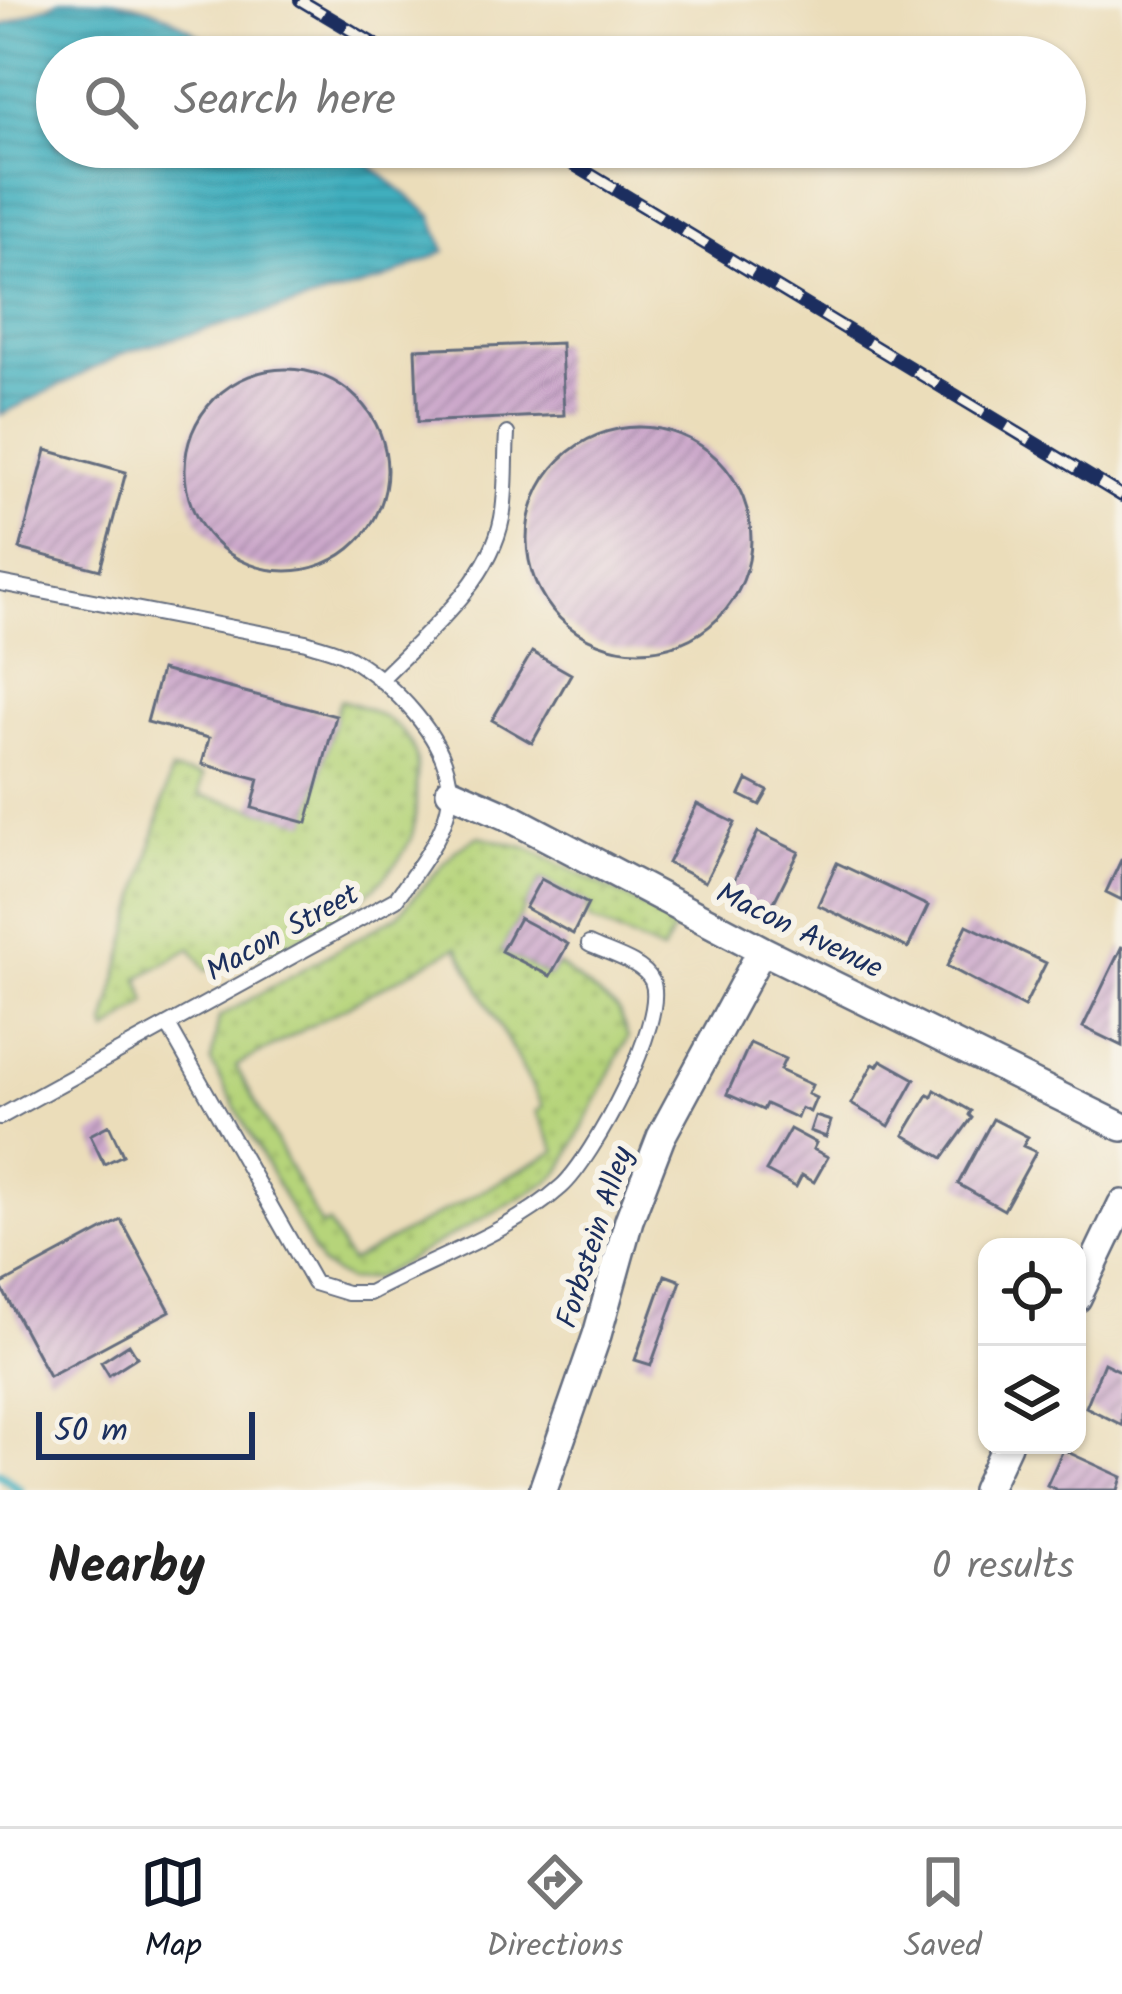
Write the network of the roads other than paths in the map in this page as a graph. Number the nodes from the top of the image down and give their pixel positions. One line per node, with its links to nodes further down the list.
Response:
1 (507, 434): 3 (lane)
2 (0, 583): 3 (lane)
3 (380, 680): 4 (lane)
4 (450, 790): 6 (street, Macon Avenue); 7 (lane, Macon Street)
5 (590, 944): 7 (lane)
6 (762, 950): 9 (street, Macon Avenue); 13 (street, Forbstein Alley)
7 (169, 1027): 8 (lane, Macon Street)
8 (0, 1117)
9 (1122, 1127)
10 (1122, 1204): 11 (street)
11 (1086, 1279)
12 (1003, 1454): 14 (street)
13 (543, 1490)
14 (986, 1490)

